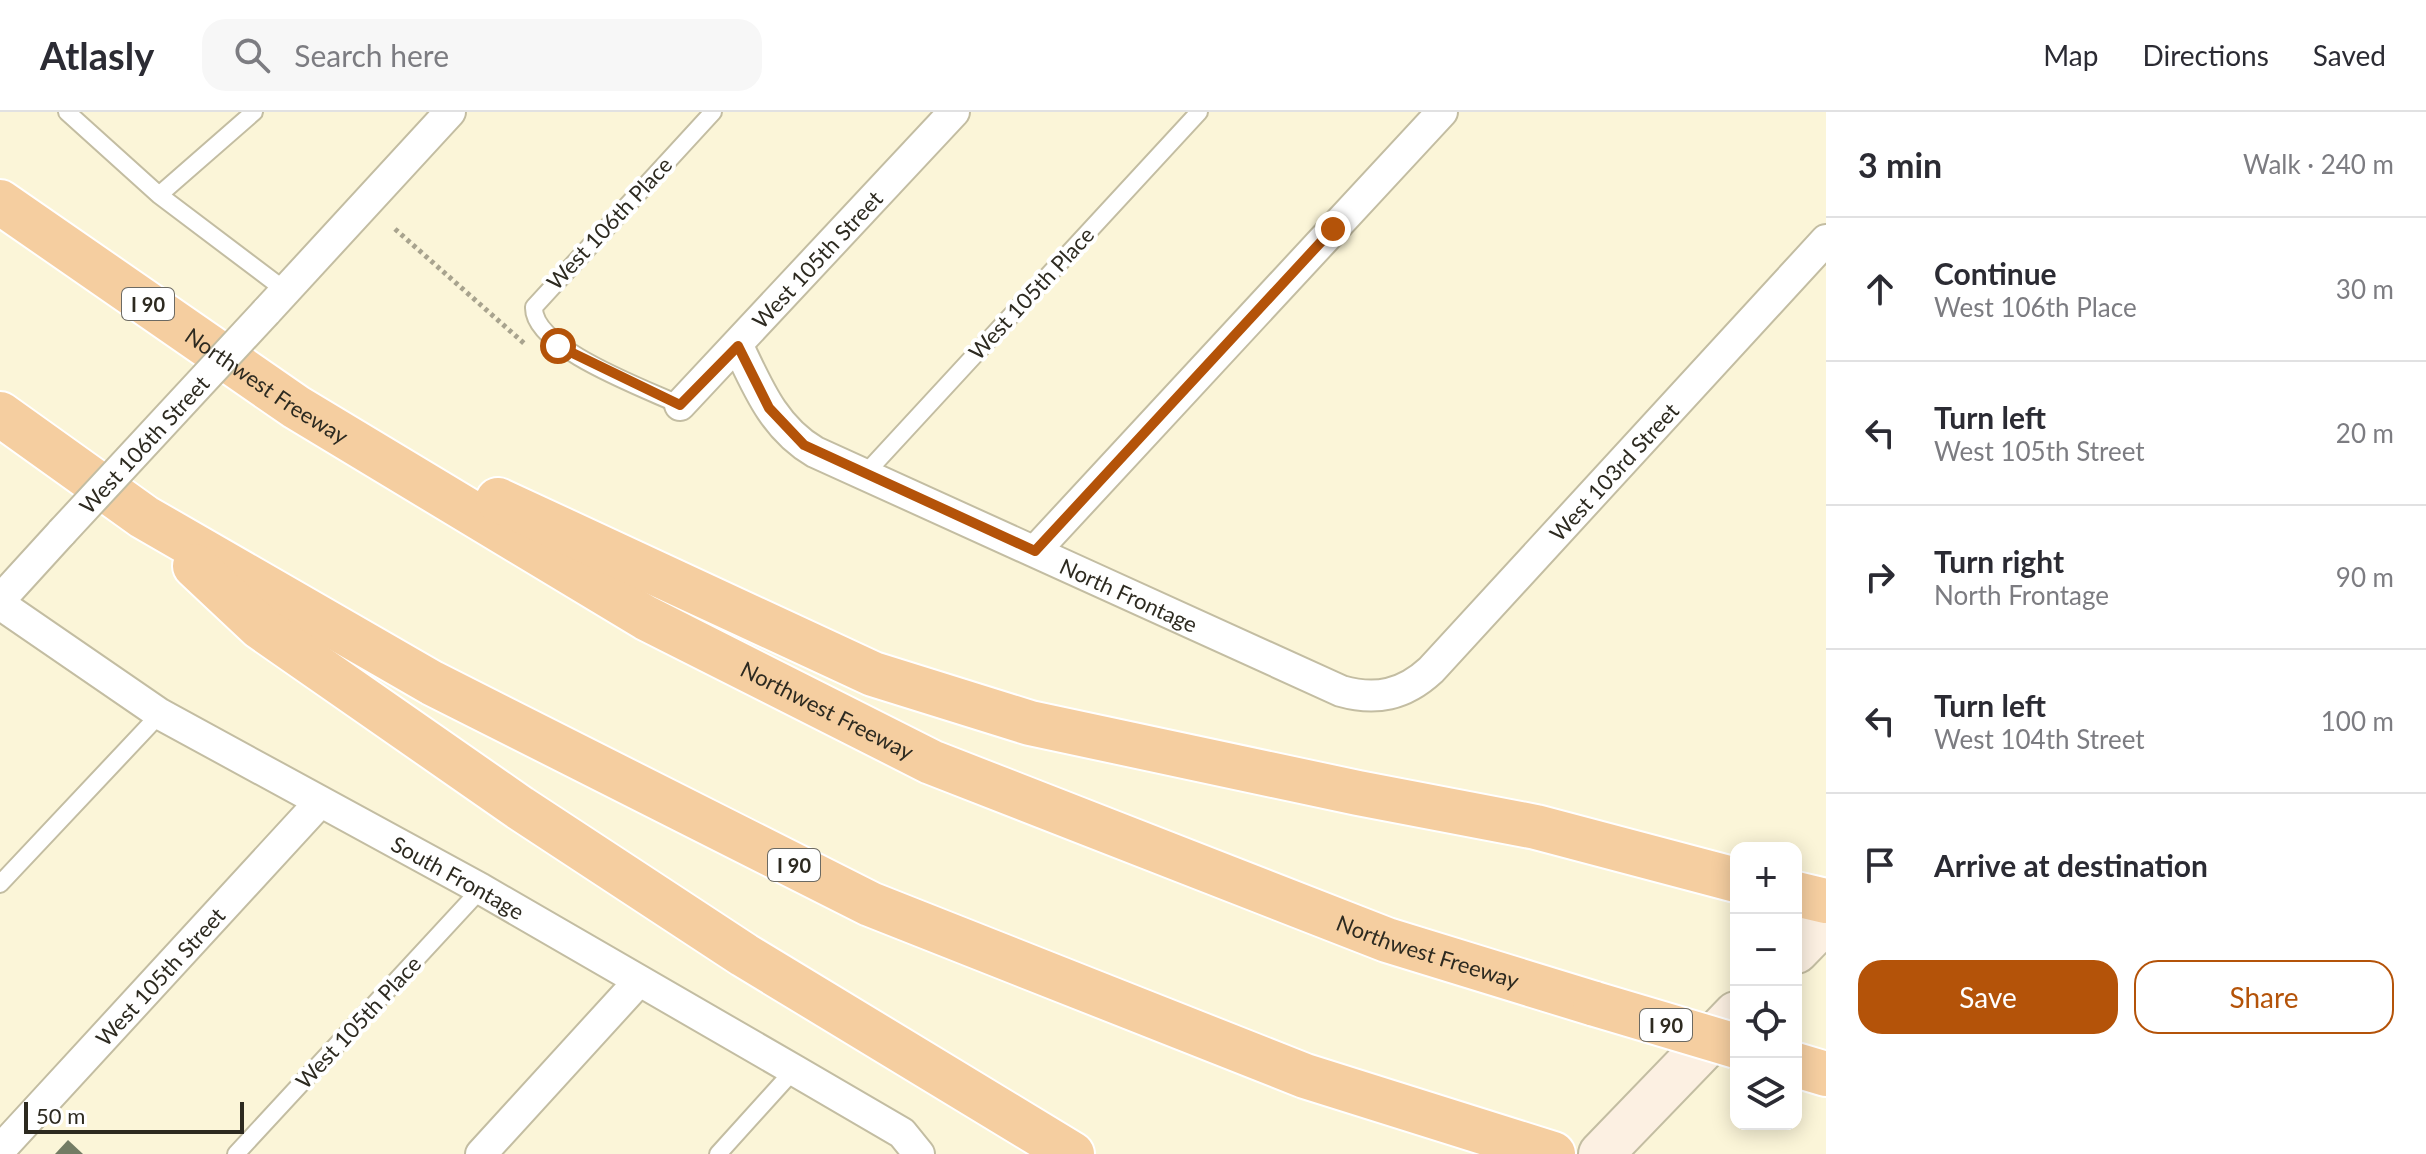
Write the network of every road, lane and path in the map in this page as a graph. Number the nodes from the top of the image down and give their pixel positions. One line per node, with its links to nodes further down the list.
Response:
1 (67, 112): 8 (lane)
2 (254, 112): 8 (lane)
3 (450, 112): 12 (street, West 106th Street)
4 (713, 112): 15 (lane, West 106th Place)
5 (954, 112): 13 (street, West 105th Street)
6 (1199, 112): 18 (lane, West 105th Place)
7 (1442, 112): 20 (street)
8 (159, 195): 12 (lane)
9 (0, 202): 16 (highway, Northwest Freeway / I 90)
10 (395, 229): 14 (path)
11 (1826, 240): 22 (street, West 103rd Street)
12 (276, 302): 21 (street, West 106th Street, bridge)
13 (738, 346): 15 (street, West 105th Street); 18 (street, North Frontage)
14 (529, 347)
15 (680, 405)
16 (296, 407): 25 (highway); 34 (highway, Northwest Freeway / I 90, bridge)
17 (0, 414): 19 (highway, I 90)
18 (864, 475): 20 (street, North Frontage)
19 (144, 517): 43 (highway); 44 (highway, I 90)
20 (1035, 551): 22 (street, North Frontage)
21 (0, 602): 23 (street, South Frontage)
22 (1395, 693)
23 (160, 714): 24 (street, South Frontage); 26 (lane)
24 (320, 802): 27 (street, South Frontage); 38 (street, West 105th Street)
25 (1730, 878)
26 (0, 884)
27 (481, 889): 32 (street, South Frontage); 40 (lane, West 105th Place)
28 (1802, 895): 29 (highway)
29 (1826, 901)
30 (1826, 920): 31 (main road)
31 (1802, 945)
32 (639, 981): 36 (street, South Frontage); 41 (street)
33 (1730, 1020): 45 (main road)
34 (1730, 1044)
35 (1802, 1067): 37 (highway)
36 (794, 1070): 39 (street, South Frontage); 42 (lane)
37 (1826, 1074)
38 (0, 1150)
39 (918, 1150)
40 (236, 1154)
41 (481, 1154)
42 (718, 1154)
43 (1072, 1154)
44 (1553, 1154)
45 (1601, 1154)

